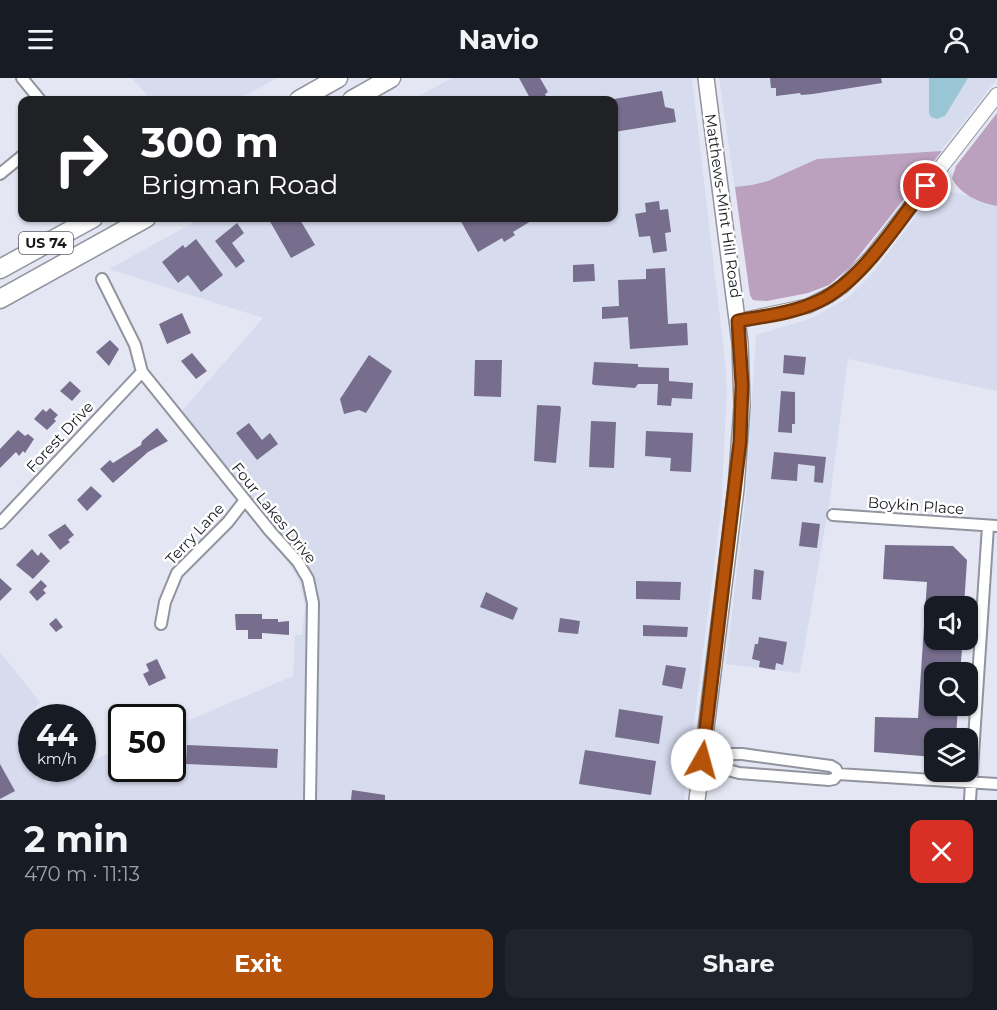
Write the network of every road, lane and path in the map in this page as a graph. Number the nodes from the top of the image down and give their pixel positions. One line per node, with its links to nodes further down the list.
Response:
1 (22, 78): 6 (street)
2 (338, 78): 7 (highway)
3 (390, 78): 8 (highway)
4 (706, 78): 20 (main road, Matthews-Mint Hill Road)
5 (997, 95): 20 (street)
6 (37, 96)
7 (306, 96)
8 (359, 96)
9 (18, 159): 10 (street)
10 (0, 174)
11 (82, 222): 15 (highway)
12 (84, 222): 16 (highway, US 74)
13 (139, 222): 14 (highway, US 74)
14 (88, 250): 18 (highway, US 74); 19 (highway)
15 (0, 257)
16 (0, 269)
17 (102, 279): 21 (street, Four Lakes Drive)
18 (0, 299)
19 (0, 312)
20 (738, 321): 28 (main road, Matthews-Mint Hill Road)
21 (142, 372): 22 (street, Four Lakes Drive); 24 (street, Forest Drive)
22 (244, 500): 26 (street, Terry Lane); 34 (street, Four Lakes Drive)
23 (833, 515): 25 (street, Boykin Place)
24 (0, 524)
25 (992, 526): 27 (street)
26 (161, 624)
27 (975, 728)
28 (702, 760): 29 (street); 35 (main road, Matthews-Mint Hill Road)
29 (718, 761): 30 (street); 30 (street)
30 (838, 774): 31 (street)
31 (924, 779)
32 (971, 782): 33 (street); 36 (street)
33 (997, 784)
34 (310, 800)
35 (697, 800)
36 (970, 800)

